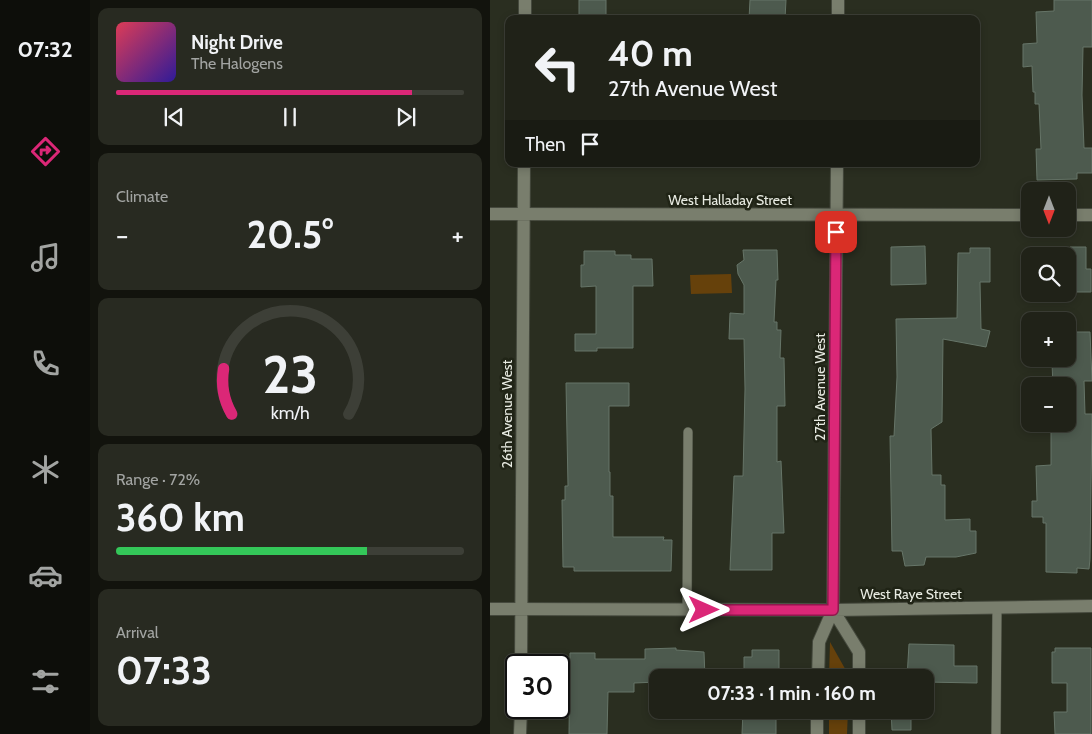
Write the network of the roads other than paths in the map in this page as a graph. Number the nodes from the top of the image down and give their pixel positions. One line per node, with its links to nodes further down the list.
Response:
1 (525, 0): 3 (street)
2 (838, 0): 4 (street)
3 (525, 15)
4 (838, 15)
5 (524, 167): 8 (street, 26th Avenue West)
6 (837, 167): 9 (street, 27th Avenue West)
7 (490, 214): 8 (street, West Halladay Street)
8 (524, 214): 9 (street, West Halladay Street); 16 (street, 26th Avenue West)
9 (837, 215): 10 (street, West Halladay Street); 19 (street, 27th Avenue West)
10 (1021, 215)
11 (1076, 215): 12 (street)
12 (1092, 215)
13 (688, 432): 18 (lane)
14 (1092, 606): 17 (street, West Raye Street)
15 (490, 608): 16 (street, West Raye Street)
16 (521, 608): 18 (street, West Raye Street); 20 (street, 26th Avenue West)
17 (997, 609): 19 (street, West Raye Street); 29 (lane)
18 (687, 610): 19 (street, West Raye Street)
19 (833, 610): 21 (street, 27th Avenue West); 22 (street)
20 (521, 654)
21 (818, 669)
22 (859, 669)
23 (520, 719): 26 (street)
24 (817, 719): 27 (street)
25 (859, 719): 28 (street)
26 (520, 734)
27 (817, 734)
28 (859, 734)
29 (996, 734)

